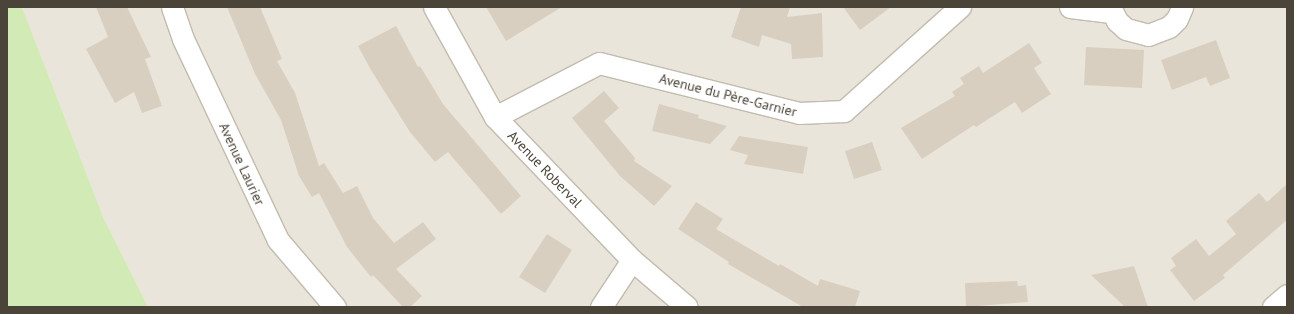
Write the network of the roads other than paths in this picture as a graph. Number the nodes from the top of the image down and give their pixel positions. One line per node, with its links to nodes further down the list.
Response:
1 (172, 7): 10 (street, Avenue Laurier)
2 (434, 7): 7 (street, Avenue Roberval)
3 (960, 7): 7 (street, Avenue du Père-Garnier)
4 (1070, 7): 6 (street)
5 (1182, 7): 6 (street)
6 (1111, 9)
7 (495, 117): 8 (street, Avenue Roberval)
8 (632, 260): 11 (street); 12 (street, Avenue Roberval)
9 (1287, 295): 13 (street)
10 (335, 307)
11 (601, 307)
12 (687, 307)
13 (1273, 307)

